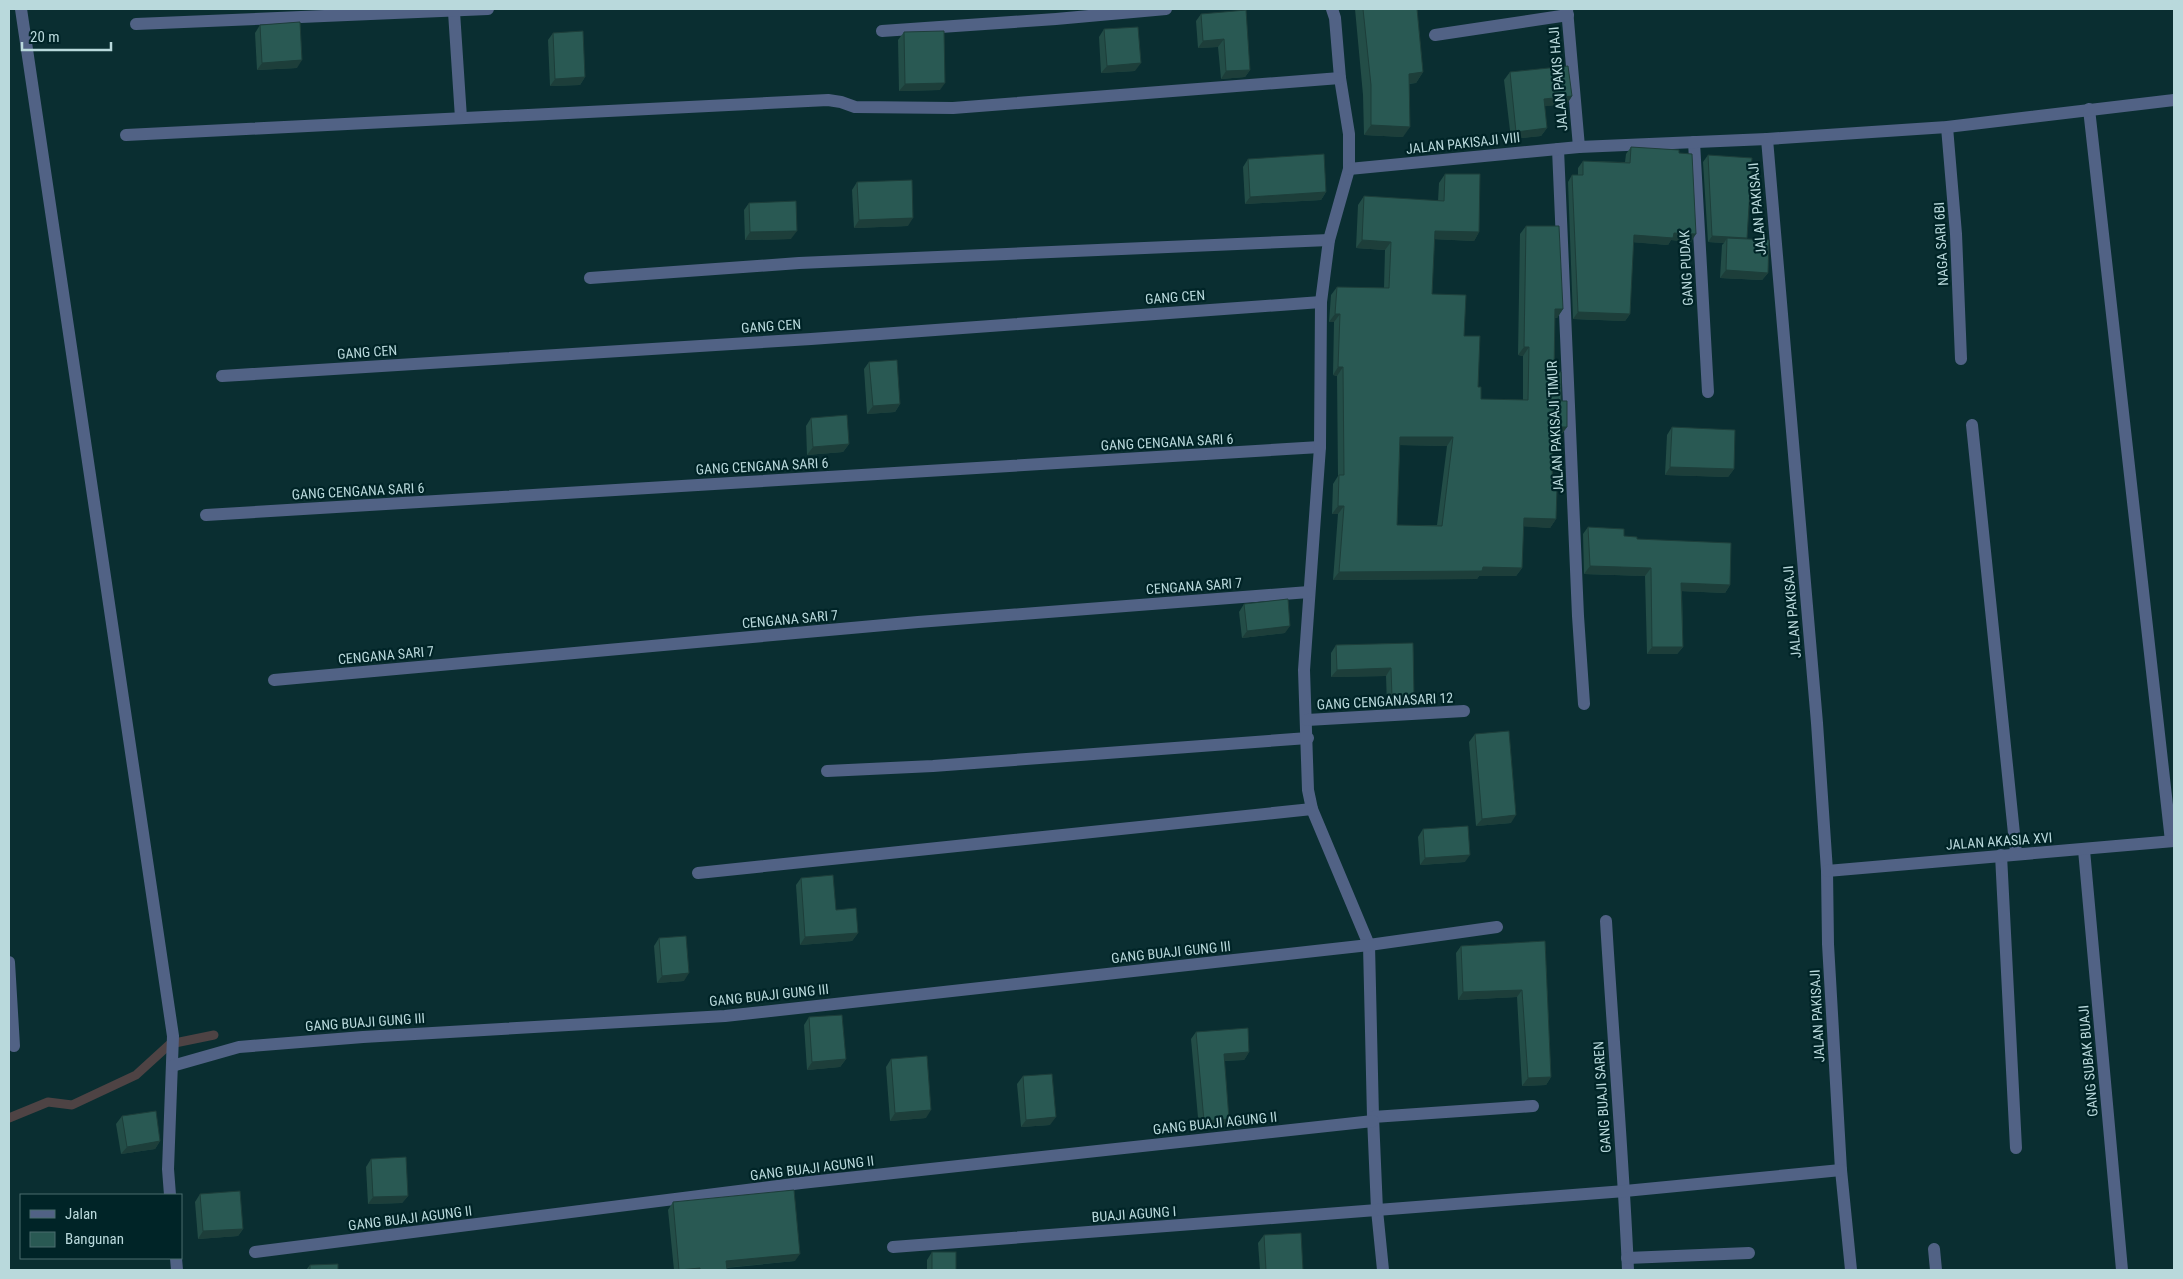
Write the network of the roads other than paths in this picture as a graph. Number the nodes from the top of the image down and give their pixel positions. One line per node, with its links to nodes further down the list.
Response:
1 (21, 9): 49 (street)
2 (488, 9): 5 (street)
3 (1166, 9): 8 (street)
4 (1332, 9): 10 (street)
5 (454, 12): 7 (street); 13 (street)
6 (1567, 12): 9 (street); 18 (street, JALAN PAKIS HAJI)
7 (136, 24)
8 (882, 31)
9 (1434, 34)
10 (1340, 78): 13 (street); 20 (street)
11 (2174, 100): 12 (street)
12 (2089, 109): 14 (street); 38 (street)
13 (461, 118): 15 (street)
14 (1947, 127): 16 (street); 24 (street, NAGA SARI 6BI)
15 (126, 135)
16 (1767, 139): 17 (street); 42 (street, JALAN PAKISAJI)
17 (1694, 142): 18 (street); 26 (street, GANG PUDAK)
18 (1579, 147): 19 (street, JALAN PAKISAJI VIII)
19 (1558, 149): 20 (street, JALAN PAKISAJI VIII); 32 (street, JALAN PAKISAJI TIMUR)
20 (1349, 169): 21 (street)
21 (1329, 240): 22 (street); 23 (street)
22 (590, 278)
23 (1321, 302): 25 (street, GANG CEN); 28 (street)
24 (1961, 359)
25 (222, 376)
26 (1708, 392)
27 (1972, 425): 40 (street)
28 (1320, 448): 29 (street, GANG CENGANA SARI 6); 30 (street)
29 (206, 515)
30 (1309, 592): 31 (street, CENGANA SARI 7); 34 (street)
31 (274, 680)
32 (1584, 704)
33 (1464, 711): 34 (street, GANG CENGANASARI 12)
34 (1307, 720): 35 (street)
35 (1308, 738): 36 (street); 37 (street)
36 (827, 771)
37 (1312, 809): 43 (street); 46 (street)
38 (2173, 841): 39 (street, JALAN AKASIA XVI)
39 (2084, 850): 40 (street, JALAN AKASIA XVI); 65 (street, GANG SUBAK BUAJI)
40 (2016, 853): 41 (street, JALAN AKASIA XVI)
41 (2001, 855): 42 (street, JALAN AKASIA XVI); 52 (street)
42 (1827, 871): 53 (street, JALAN PAKISAJI)
43 (698, 873)
44 (1606, 921): 54 (street, GANG BUAJI SAREN)
45 (1497, 927): 46 (street, GANG BUAJI GUNG III)
46 (1369, 945): 49 (street, GANG BUAJI GUNG III); 51 (street)
47 (9, 962): 48 (street)
48 (14, 1046)
49 (172, 1062): 55 (street)
50 (1533, 1106): 51 (street, GANG BUAJI AGUNG II)
51 (1373, 1119): 56 (street); 59 (street, GANG BUAJI AGUNG II)
52 (2016, 1148)
53 (1841, 1170): 54 (street, BUAJI AGUNG I); 63 (street, JALAN PAKISAJI)
54 (1625, 1191): 56 (street, BUAJI AGUNG I); 61 (street, GANG BUAJI SAREN)
55 (170, 1194)
56 (1377, 1210): 57 (street, BUAJI AGUNG I); 62 (street)
57 (894, 1247)
58 (1934, 1249): 64 (street)
59 (255, 1252)
60 (1749, 1253): 61 (street)
61 (1627, 1264)
62 (1383, 1270)
63 (1851, 1270)
64 (1936, 1270)
65 (2122, 1270)

